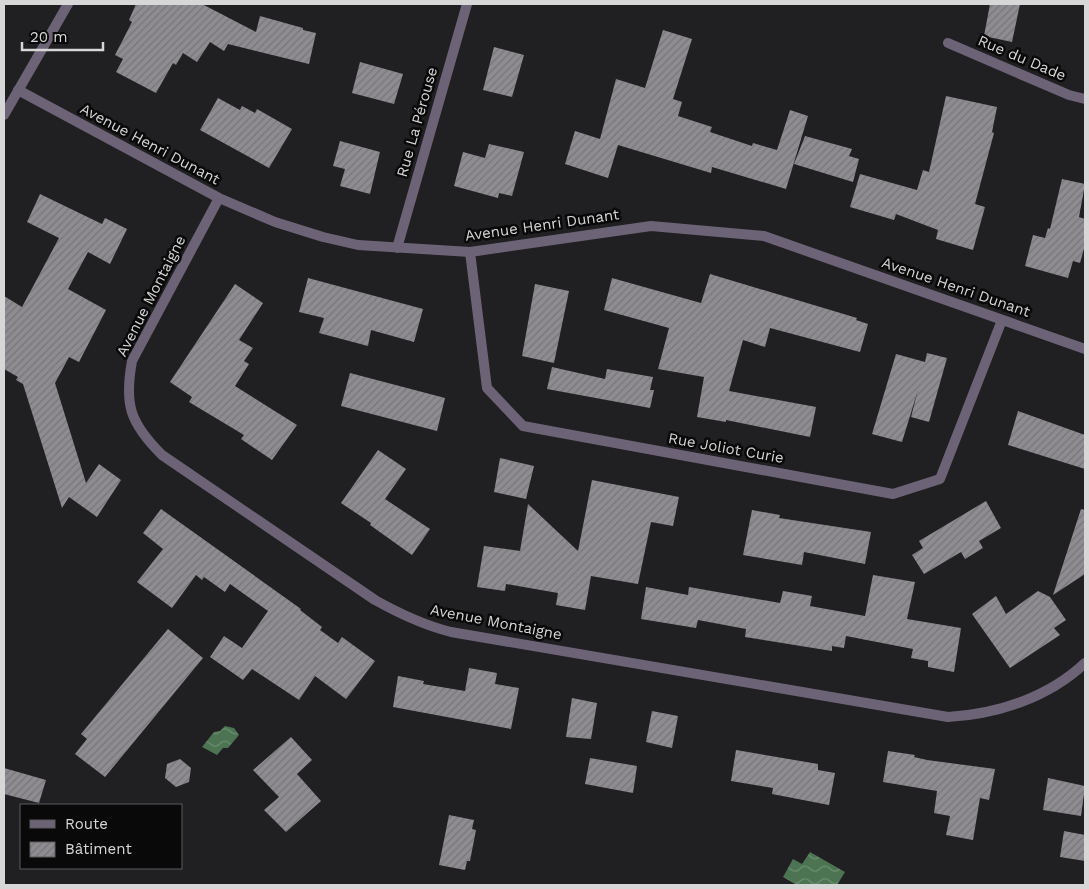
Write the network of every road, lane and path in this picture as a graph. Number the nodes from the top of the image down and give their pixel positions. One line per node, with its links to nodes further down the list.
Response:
1 (68, 4): 4 (street)
2 (466, 4): 8 (street, Rue La Pérouse)
3 (948, 43): 5 (street, Rue du Dade)
4 (18, 90): 6 (street); 7 (street, Avenue Henri Dunant)
5 (1085, 99)
6 (4, 115)
7 (219, 198): 8 (street, Avenue Henri Dunant); 12 (street, Avenue Montaigne)
8 (397, 248): 9 (street, Avenue Henri Dunant)
9 (470, 252): 10 (street, Avenue Henri Dunant); 10 (street, Rue Joliot Curie)
10 (1002, 320): 11 (street, Avenue Henri Dunant)
11 (1085, 349)
12 (1085, 663)

